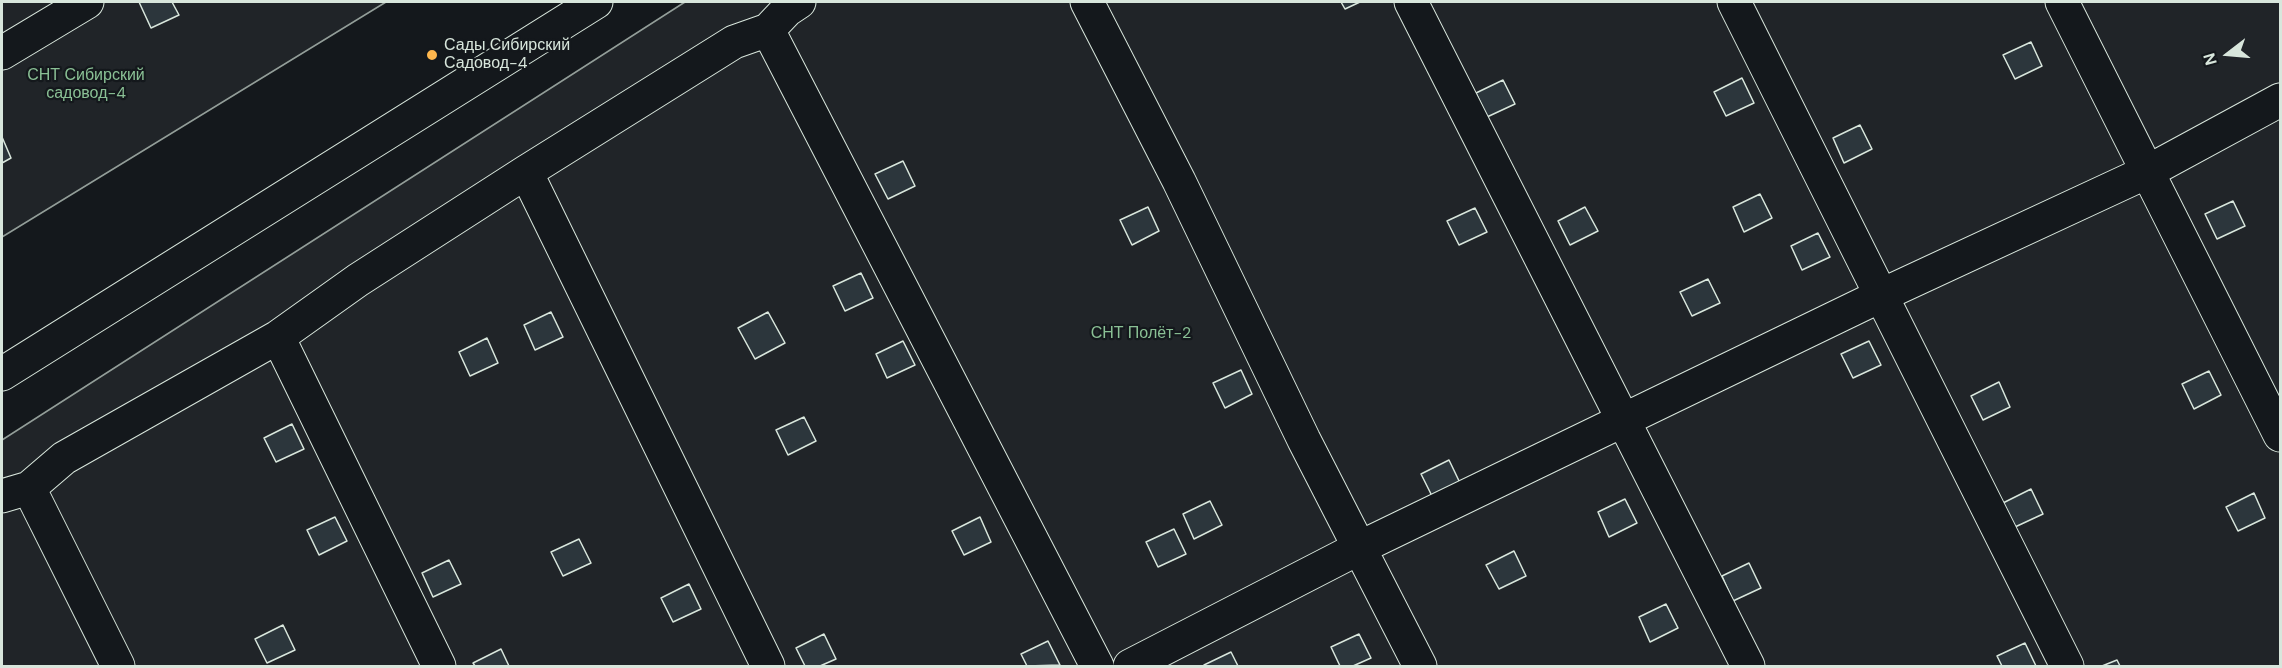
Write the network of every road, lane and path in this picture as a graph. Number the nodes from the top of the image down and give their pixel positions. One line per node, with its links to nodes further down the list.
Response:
1 (87, 2): 9 (street)
2 (596, 2): 15 (street)
3 (799, 2): 8 (street)
4 (1087, 2): 19 (street)
5 (1411, 2): 16 (street)
6 (1734, 2): 13 (street)
7 (2062, 2): 11 (street)
8 (768, 30): 12 (street); 23 (street)
9 (2, 53)
10 (2280, 100): 11 (street)
11 (2149, 171): 13 (street); 17 (street)
12 (526, 172): 14 (street); 22 (street)
13 (1882, 295): 16 (street); 27 (street)
14 (278, 337): 18 (street); 21 (street)
15 (2, 374)
16 (1623, 420): 19 (street); 26 (street)
17 (2280, 435)
18 (15, 492): 20 (street)
19 (1359, 548): 24 (street); 25 (street)
20 (118, 666)
21 (439, 666)
22 (768, 666)
23 (1097, 666)
24 (1130, 666)
25 (1420, 666)
26 (1748, 666)
27 (2067, 666)

